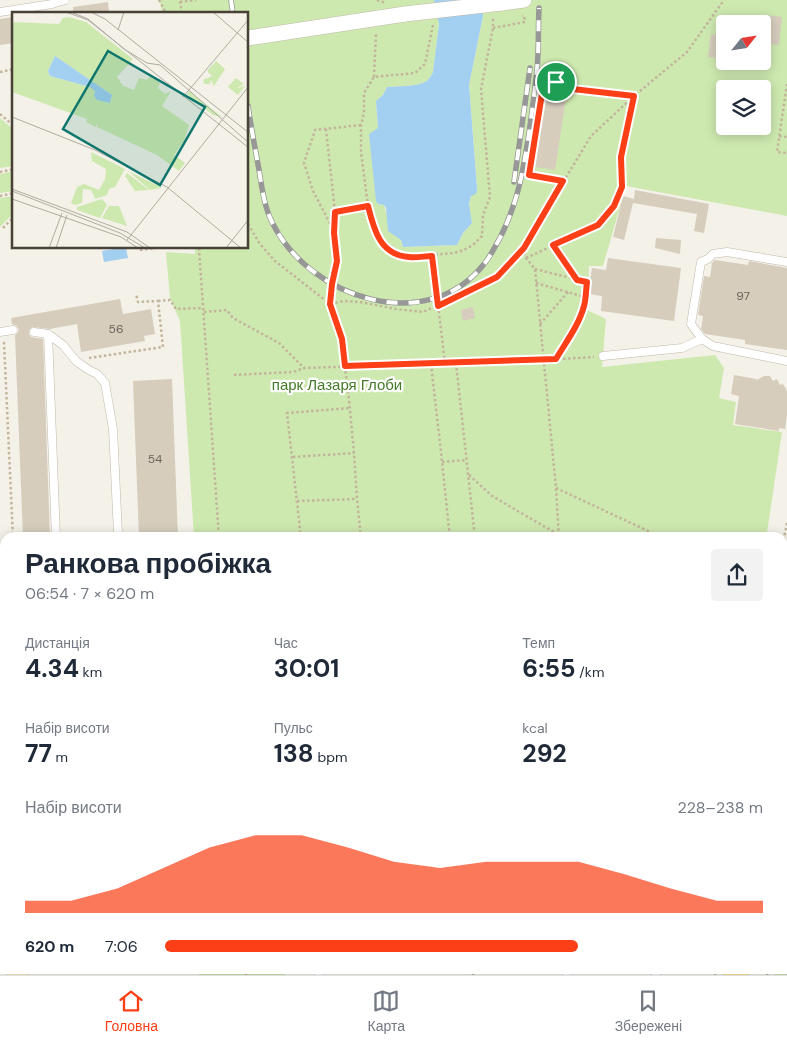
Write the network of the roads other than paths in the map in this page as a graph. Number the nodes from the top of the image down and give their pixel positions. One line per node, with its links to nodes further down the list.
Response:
1 (65, 0): 3 (lane)
2 (524, 0): 4 (street, bridge)
3 (0, 12)
4 (249, 38)
5 (787, 262): 10 (lane)
6 (13, 330): 7 (lane)
7 (2, 332)
8 (34, 332): 9 (lane)
9 (48, 334): 13 (lane); 14 (lane)
10 (702, 339): 11 (lane); 12 (lane)
11 (603, 356)
12 (787, 360)
13 (56, 532)
14 (118, 532)

